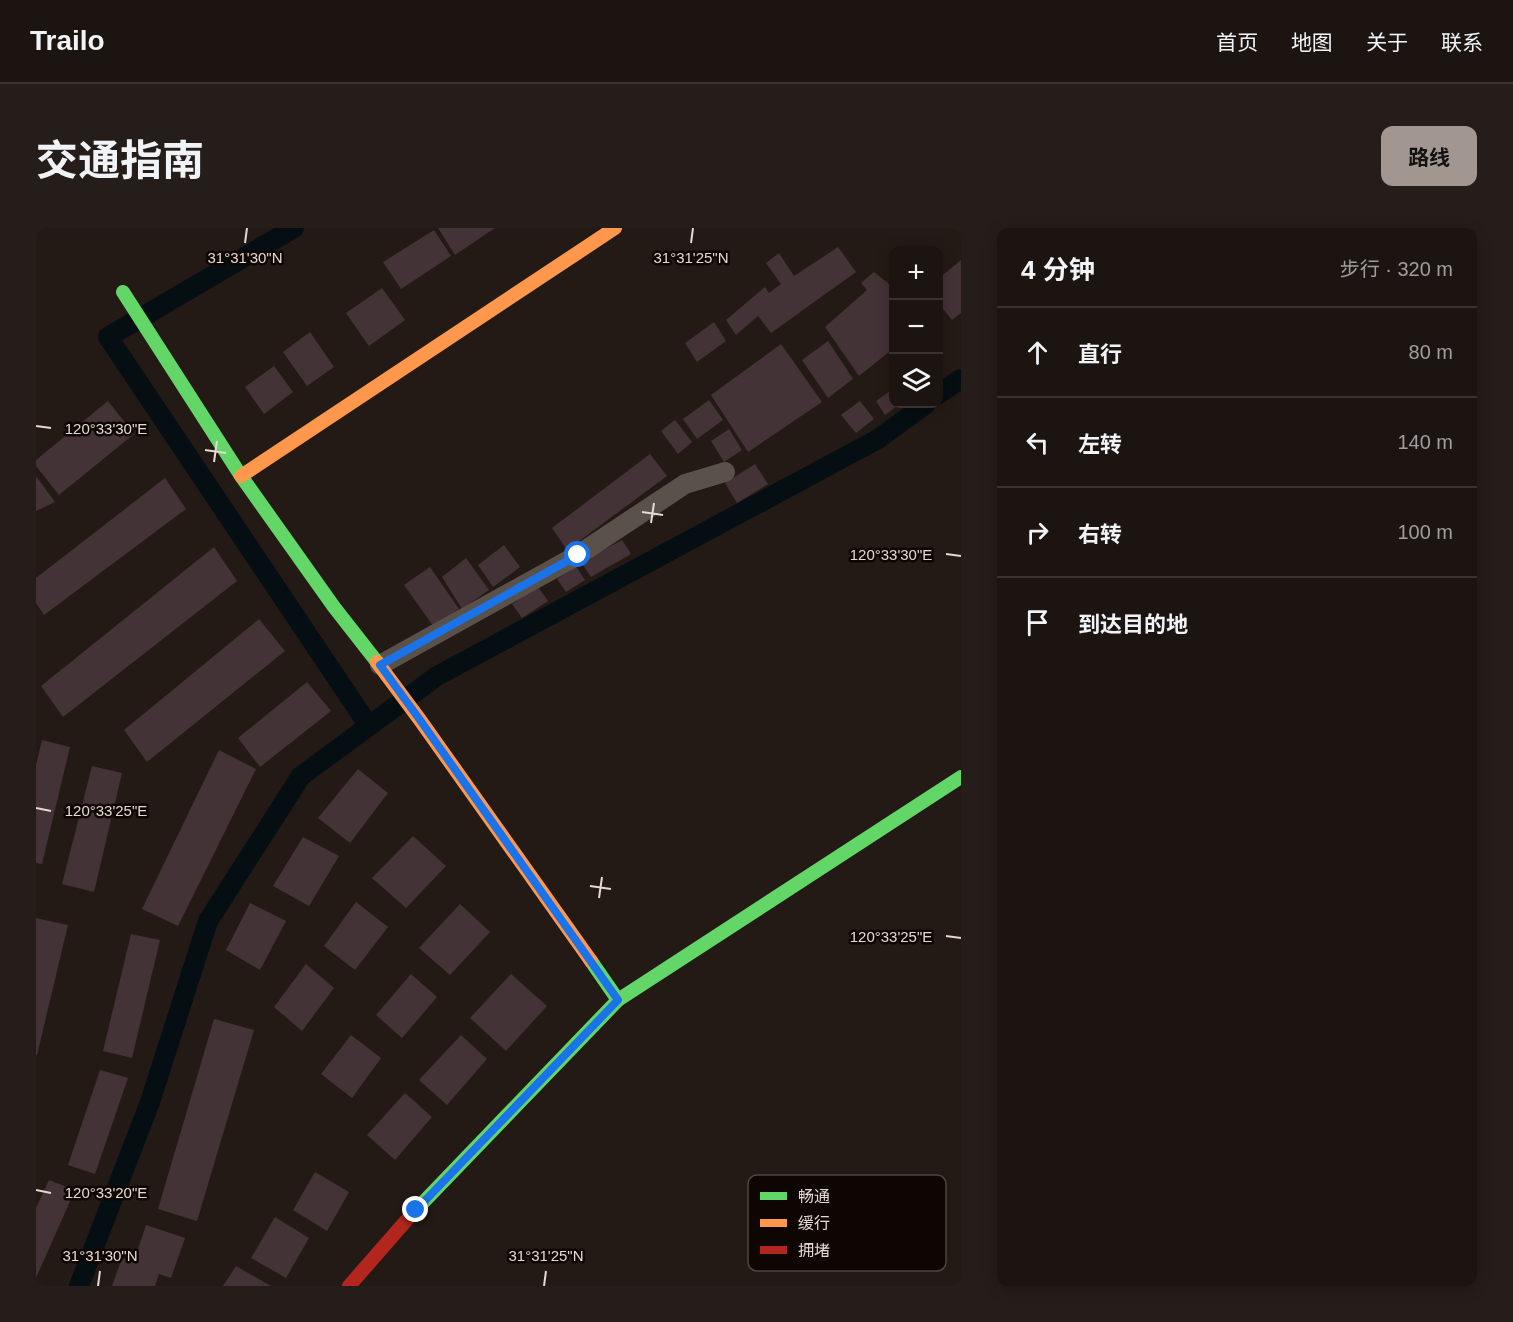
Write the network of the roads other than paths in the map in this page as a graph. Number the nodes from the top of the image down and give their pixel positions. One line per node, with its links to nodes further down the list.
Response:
1 (615, 228): 4 (street)
2 (123, 292): 4 (street)
3 (725, 472): 5 (street)
4 (241, 476): 5 (street)
5 (380, 665): 7 (street)
6 (961, 777): 7 (street)
7 (618, 1000): 8 (street)
8 (349, 1286)

